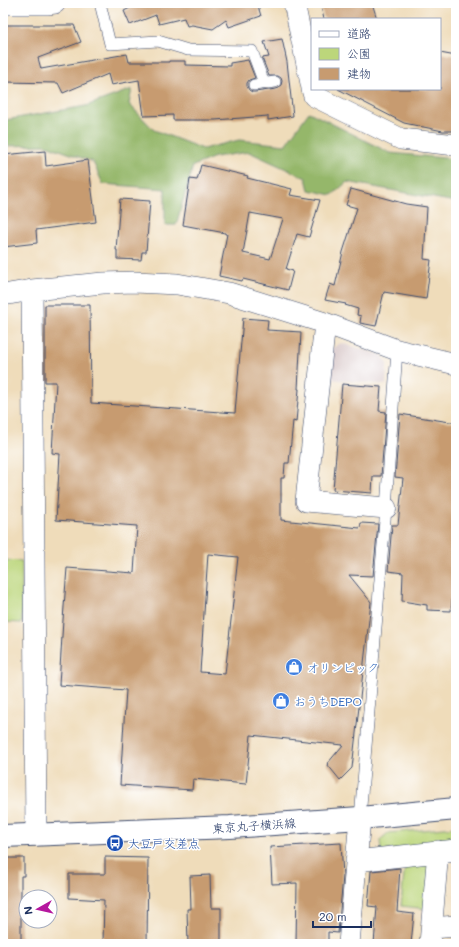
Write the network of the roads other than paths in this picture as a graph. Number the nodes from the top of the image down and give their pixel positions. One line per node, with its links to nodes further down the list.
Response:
1 (55, 3): 4 (street)
2 (100, 3): 5 (lane)
3 (294, 3): 6 (street)
4 (3, 4)
5 (265, 83)
6 (311, 83)
7 (312, 90): 8 (street)
8 (456, 145)
9 (32, 290): 10 (street); 11 (street); 17 (street)
10 (3, 295)
11 (325, 323): 12 (street); 14 (street)
12 (397, 350): 13 (street); 14 (lane)
13 (456, 364)
14 (386, 508): 16 (lane)
15 (456, 809): 16 (main road, 東京丸子横浜線)
16 (360, 818): 17 (main road, 東京丸子横浜線); 20 (street)
17 (36, 835): 18 (main road, 東京丸子横浜線)
18 (3, 836)
19 (447, 850): 20 (street); 22 (street)
20 (356, 861): 23 (street)
21 (456, 926): 22 (street)
22 (431, 936)
23 (349, 944)

